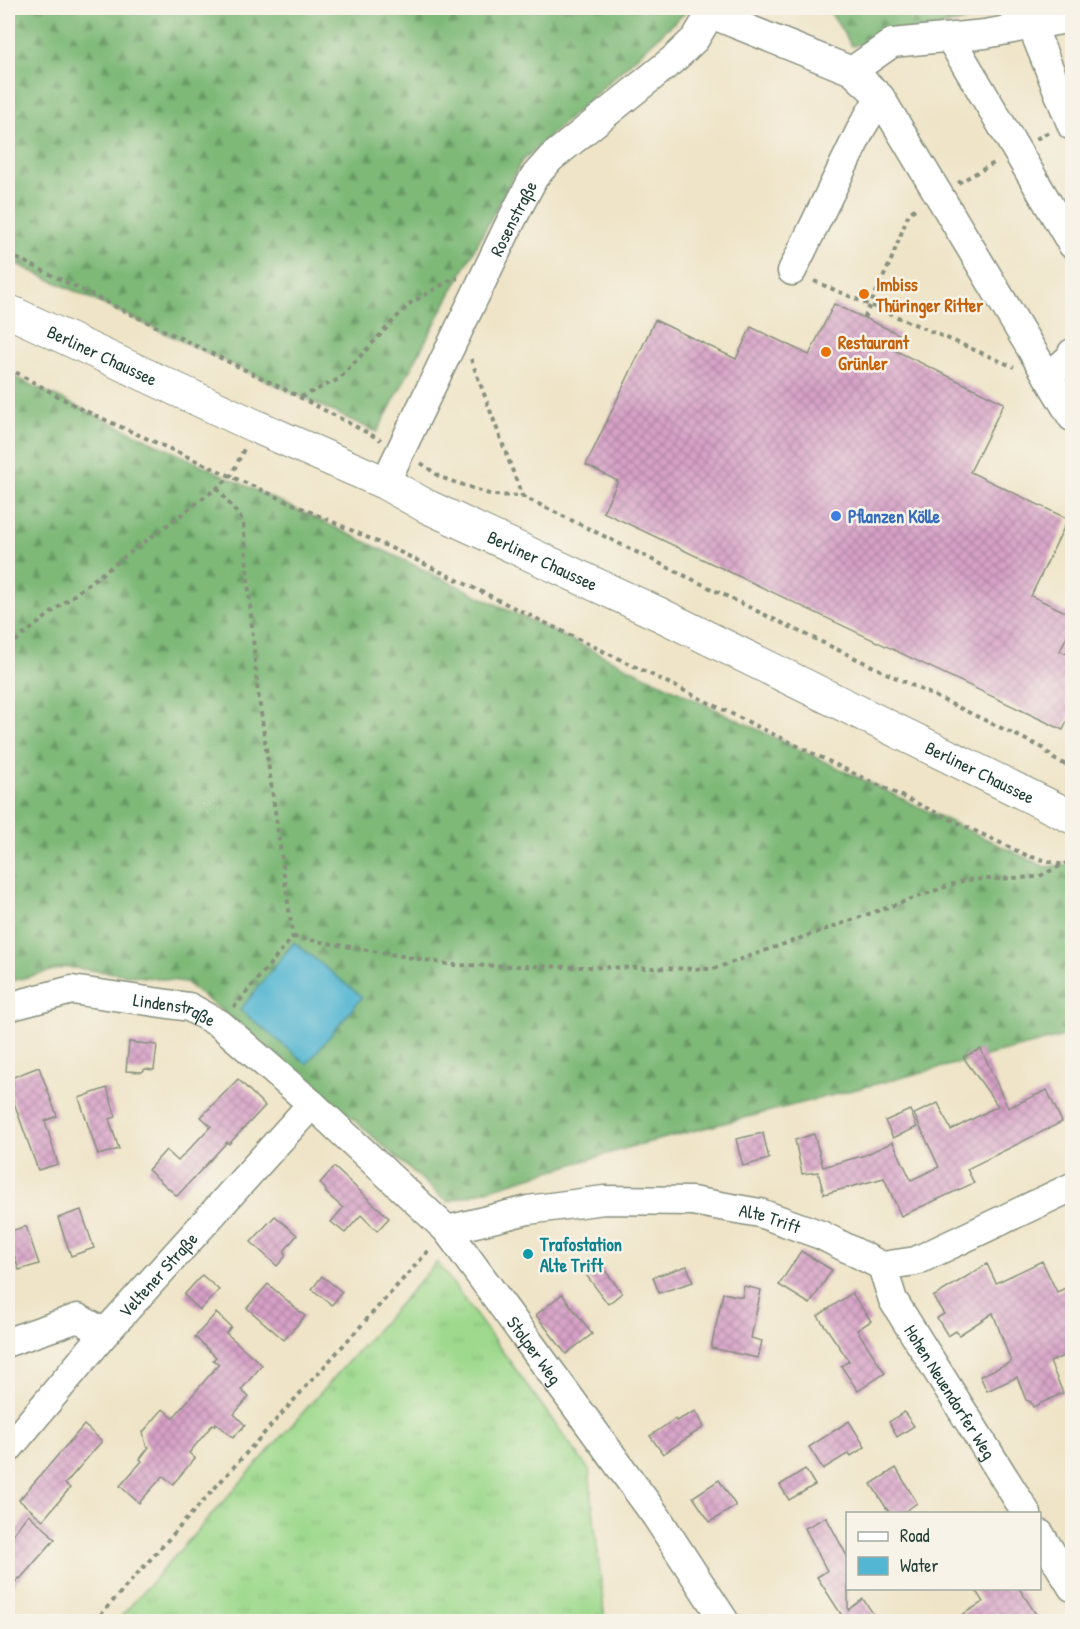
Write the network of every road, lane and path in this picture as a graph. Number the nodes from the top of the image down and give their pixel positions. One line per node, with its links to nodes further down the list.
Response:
1 (712, 11): 5 (street); 10 (street, Rosenstraße)
2 (1072, 18): 3 (street)
3 (1032, 26): 4 (street); 7 (street)
4 (950, 38): 5 (street); 8 (street)
5 (852, 71): 6 (street)
6 (880, 97): 11 (street); 16 (street)
7 (1072, 126)
8 (1072, 244)
9 (8, 255): 17 (path)
10 (486, 274): 13 (street, Rosenstraße); 17 (path)
11 (803, 276): 16 (path)
12 (8, 310): 22 (main road, Berliner Chaussee)
13 (451, 347): 19 (street, Rosenstraße); 24 (path)
14 (1072, 352): 16 (street)
15 (8, 368): 20 (path)
16 (1051, 380): 18 (street)
17 (301, 397): 19 (path)
18 (1072, 417)
19 (400, 450): 22 (street, Rosenstraße)
20 (231, 476): 23 (path); 29 (path)
21 (440, 477): 24 (path)
22 (385, 483): 27 (main road, Berliner Chaussee)
23 (217, 488): 25 (path); 30 (path)
24 (522, 496): 26 (path)
25 (8, 647)
26 (1072, 768)
27 (1072, 817)
28 (1072, 862): 29 (path)
29 (1063, 865): 30 (path)
30 (293, 938): 32 (path)
31 (8, 1007): 32 (street, Lindenstraße)
32 (220, 1024): 33 (street, Lindenstraße)
33 (312, 1104): 35 (street, Stolper Weg); 37 (street, Veltener Straße)
34 (1072, 1187): 36 (street)
35 (447, 1230): 36 (street, Alte Trift); 43 (path); 44 (street, Stolper Weg)
36 (882, 1266): 40 (street, Hohen Neuendorfer Weg)
37 (105, 1333): 38 (street); 39 (street, Veltener Straße)
38 (8, 1342)
39 (8, 1449)
40 (1026, 1512)
41 (1041, 1536): 42 (street)
42 (1072, 1587)
43 (94, 1622)
44 (725, 1622)

